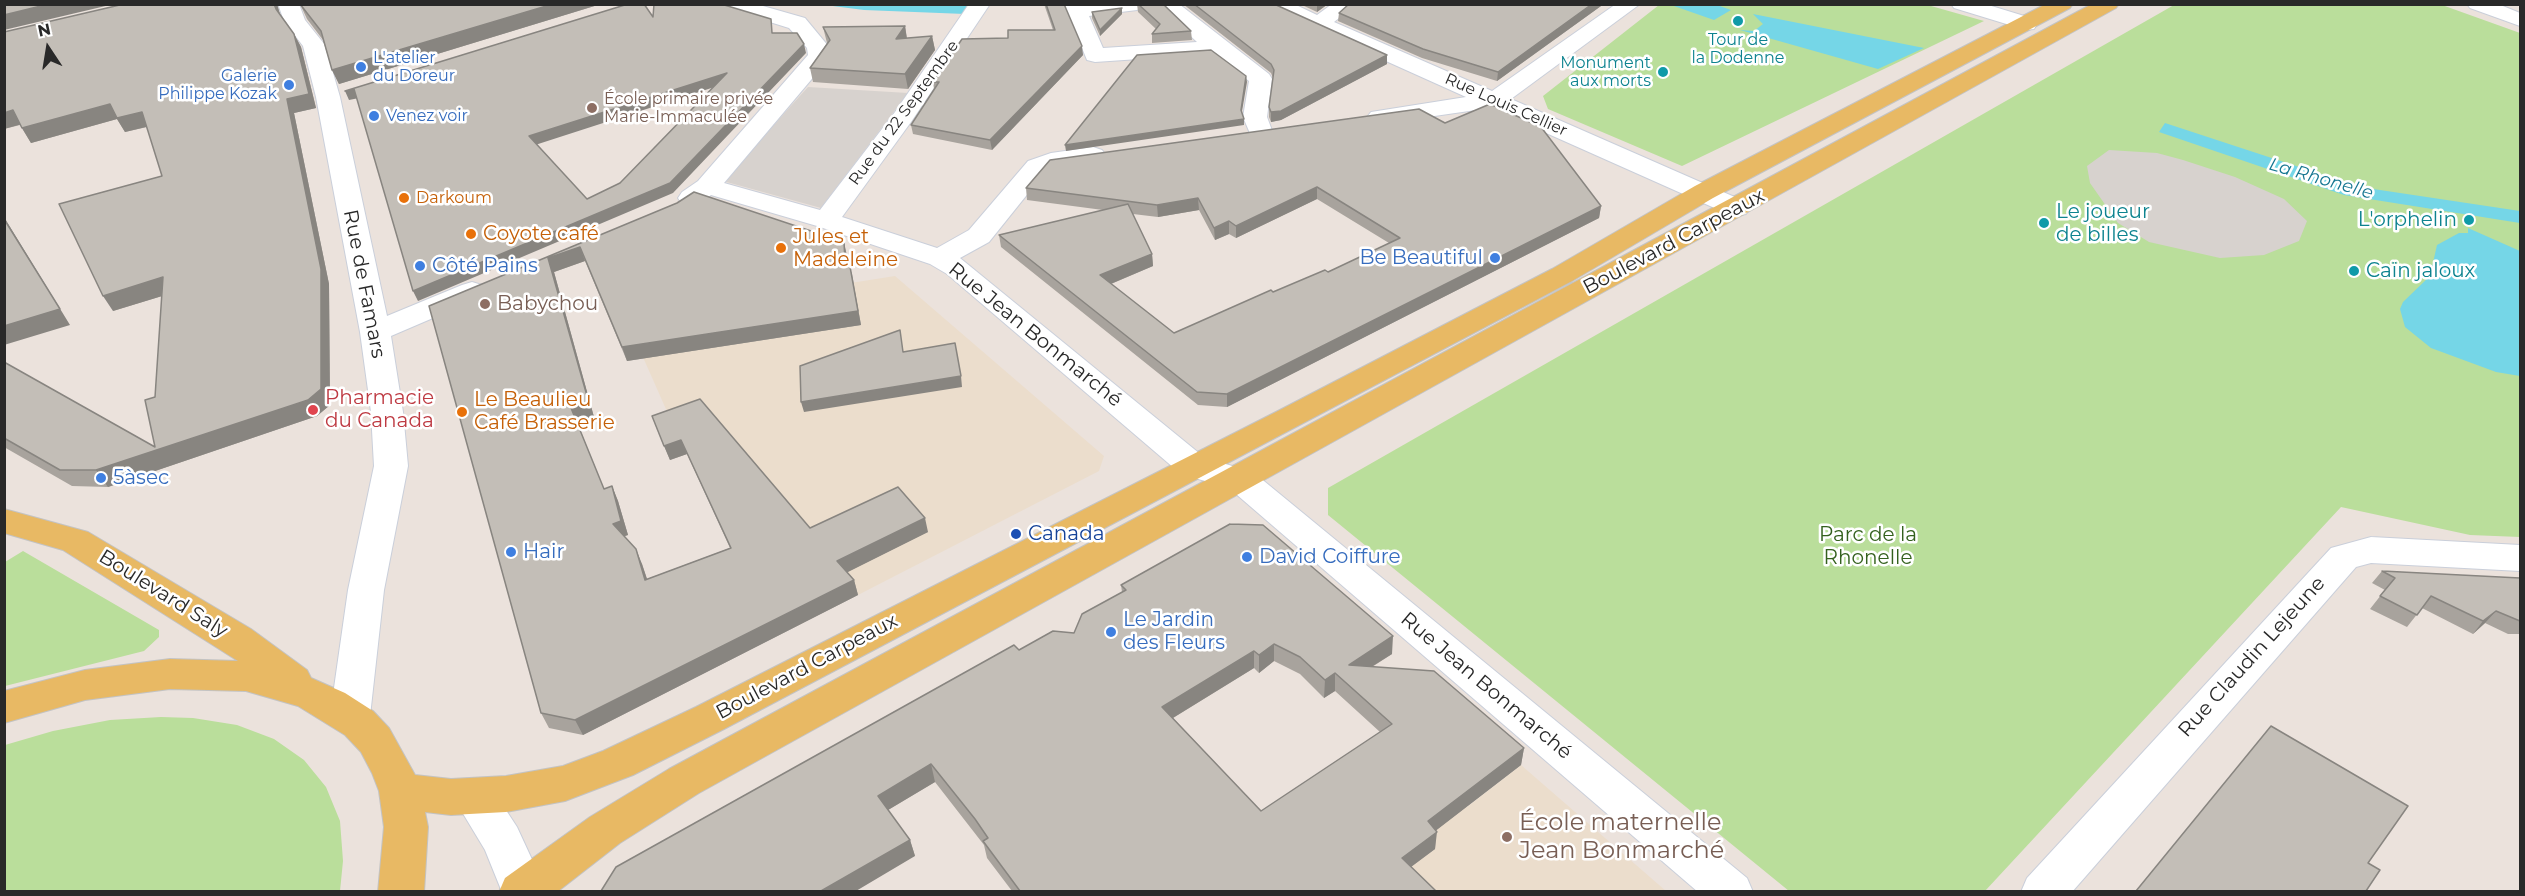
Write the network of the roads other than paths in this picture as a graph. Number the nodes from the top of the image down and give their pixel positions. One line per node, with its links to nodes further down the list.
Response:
1 (288, 4): 29 (street, Rue de Famars)
2 (732, 4): 22 (street)
3 (980, 4): 26 (street, Rue du 22 Septembre)
4 (1137, 4): 13 (street)
5 (1166, 4): 17 (street)
6 (1275, 4): 15 (street, Rue Louis Cellier)
7 (1347, 4): 15 (street)
8 (1630, 4): 18 (street)
9 (1961, 4): 16 (street)
10 (2064, 4): 16 (main road, Boulevard Carpeaux)
11 (2109, 4): 25 (main road, Boulevard Carpeaux)
12 (2477, 4): 14 (street)
13 (1075, 8): 17 (street)
14 (2520, 20)
15 (1318, 23): 18 (street, Rue Louis Cellier)
16 (2026, 24): 23 (main road, Boulevard Carpeaux)
17 (1216, 47): 20 (street)
18 (1495, 100): 19 (street); 23 (street, Rue Louis Cellier)
19 (1358, 120)
20 (1259, 133)
21 (1120, 151): 27 (street)
22 (707, 186): 24 (street); 26 (street, Rue Jean Bonmarché)
23 (1704, 192): 25 (street, Rue Louis Cellier); 30 (main road, Boulevard Carpeaux)
24 (671, 208)
25 (1737, 208): 31 (main road, Boulevard Carpeaux)
26 (826, 220): 27 (street, Rue Jean Bonmarché)
27 (940, 258): 30 (street, Rue Jean Bonmarché)
28 (493, 282): 29 (street)
29 (375, 332): 36 (street, Rue de Famars)
30 (1194, 466): 31 (street); 38 (main road, Boulevard Carpeaux)
31 (1240, 480): 40 (main road, Boulevard Carpeaux); 41 (street, Rue Jean Bonmarché)
32 (4, 521): 34 (main road, Boulevard Saly)
33 (2520, 558): 42 (street, Rue Claudin Lejeune)
34 (309, 693): 35 (main road); 36 (main road)
35 (4, 707)
36 (350, 716): 37 (main road)
37 (400, 790): 38 (main road, Boulevard Carpeaux); 39 (main road)
38 (474, 797): 40 (street)
39 (401, 891)
40 (523, 891)
41 (1731, 891)
42 (2043, 891)

